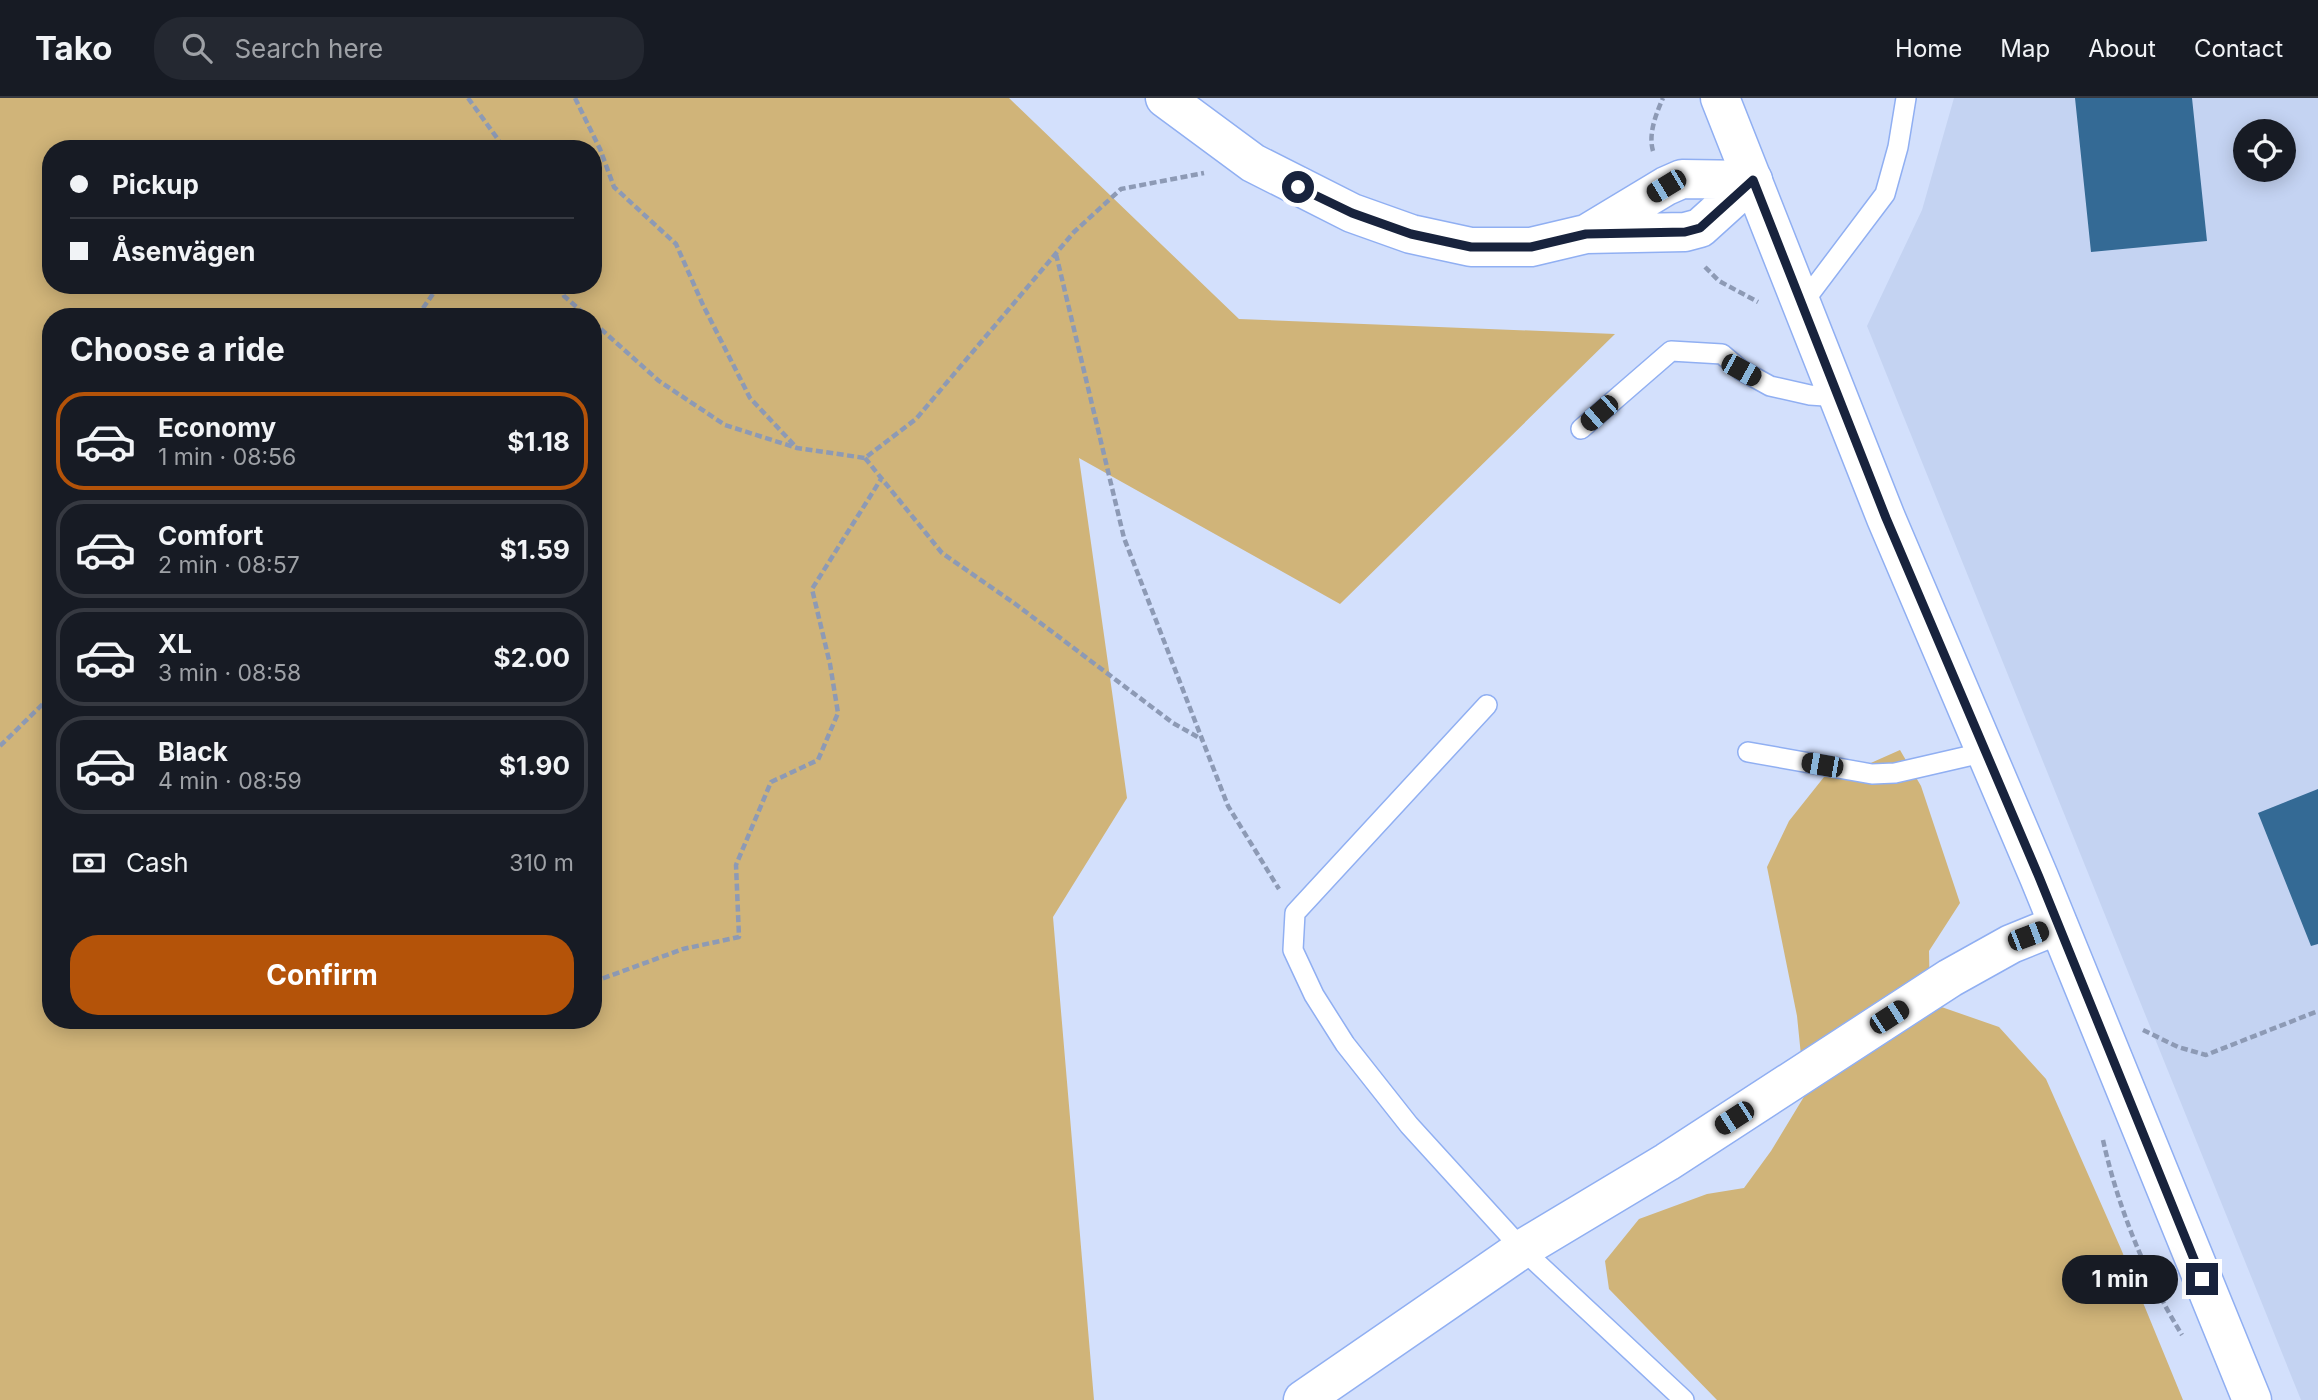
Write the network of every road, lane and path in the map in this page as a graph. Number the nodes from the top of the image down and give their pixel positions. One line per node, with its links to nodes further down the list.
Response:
1 (468, 98): 6 (path)
2 (575, 98): 7 (path)
3 (1164, 98): 9 (main road)
4 (1720, 98): 10 (main road)
5 (1906, 98): 14 (lane)
6 (498, 140)
7 (596, 140)
8 (602, 154): 19 (path)
9 (1253, 163): 11 (main road); 12 (path)
10 (1753, 180): 11 (main road); 11 (main road); 14 (main road)
11 (1586, 234)
12 (1056, 254): 20 (path); 24 (path)
13 (563, 294): 15 (path)
14 (1802, 304): 17 (main road)
15 (577, 308)
16 (602, 330): 19 (path)
17 (1839, 397): 18 (lane); 27 (main road)
18 (1581, 429)
19 (797, 448): 20 (path)
20 (865, 458): 21 (path)
21 (881, 479): 24 (path); 30 (path)
22 (42, 705): 25 (path)
23 (1487, 705): 28 (lane)
24 (1203, 740): 28 (path)
25 (0, 746)
26 (1748, 752): 27 (lane)
27 (1986, 752): 29 (main road)
28 (1295, 913): 33 (lane)
29 (2058, 925): 32 (main road); 33 (main road)
30 (602, 979)
31 (2318, 1011): 32 (path)
32 (2106, 1044): 36 (main road)
33 (1522, 1249): 34 (main road); 35 (lane)
34 (1303, 1400)
35 (1684, 1400)
36 (2252, 1400)

